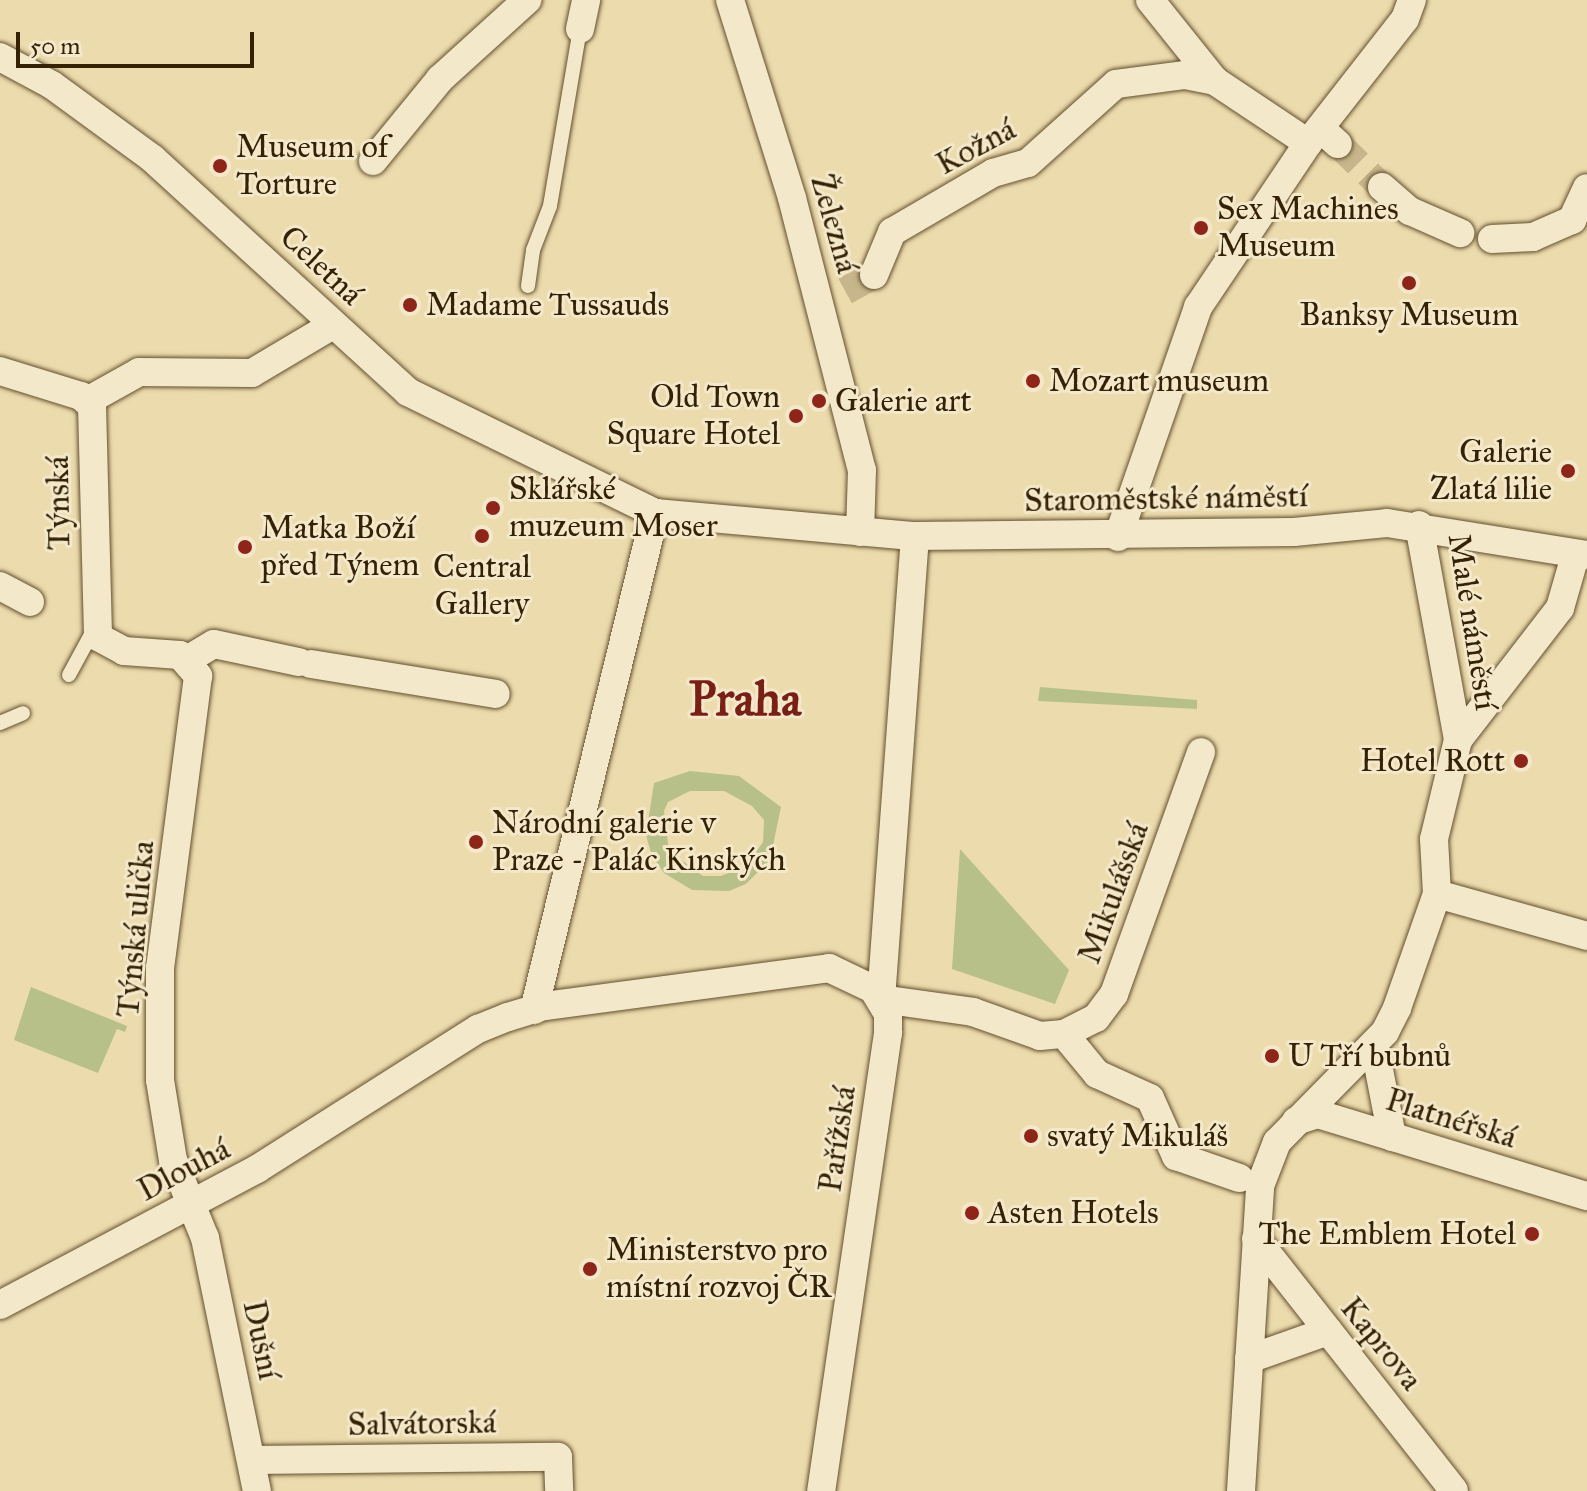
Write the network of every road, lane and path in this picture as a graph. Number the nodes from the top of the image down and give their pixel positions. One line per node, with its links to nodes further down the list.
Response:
1 (527, 0): 10 (street)
2 (586, 0): 6 (street)
3 (730, 0): 24 (street, Železná)
4 (1150, 0): 8 (street, Kožná)
5 (1412, 0): 9 (street)
6 (580, 29): 17 (lane)
7 (0, 57): 18 (street, Celetná)
8 (1215, 81): 9 (street, Kožná); 16 (street, Kožná)
9 (1322, 138): 26 (street)
10 (373, 161)
11 (1382, 187): 14 (street)
12 (1587, 188): 13 (street)
13 (1579, 223): 15 (street)
14 (1460, 233)
15 (1492, 239)
16 (874, 275)
17 (528, 286)
18 (333, 325): 20 (street); 21 (street, Celetná)
19 (0, 371): 20 (street)
20 (88, 393): 30 (street, Týnská)
21 (529, 452): 22 (street, Staroměstské náměstí)
22 (655, 513): 24 (street, Staroměstské náměstí); 41 (street)
23 (1419, 525): 26 (street, Staroměstské náměstí); 27 (street, Malé náměstí); 36 (street, Malé náměstí)
24 (860, 532): 25 (street, Staroměstské náměstí)
25 (915, 536): 26 (street, Staroměstské náměstí); 40 (street)
26 (1118, 537)
27 (1581, 556): 36 (street, Malé náměstí)
28 (0, 586): 29 (street)
29 (30, 602)
30 (94, 629): 31 (street); 32 (lane, Týnská)
31 (187, 660): 33 (street); 48 (street, Týnská ulička)
32 (69, 675)
33 (496, 694)
34 (23, 713): 35 (lane)
35 (0, 723)
36 (1458, 740): 38 (street, Malé náměstí)
37 (1201, 752): 42 (street, Mikulášská)
38 (1437, 894): 39 (street); 43 (street)
39 (1587, 936)
40 (881, 999): 41 (street); 42 (street); 56 (street, Pařížská)
41 (534, 1010): 48 (street, Dlouhá)
42 (1064, 1034): 46 (street)
43 (1374, 1044): 44 (street); 45 (street)
44 (1296, 1121): 45 (street, Platnéřská); 49 (street)
45 (1392, 1137): 47 (street, Platnéřská)
46 (1239, 1178)
47 (1587, 1196)
48 (193, 1203): 50 (street, Dlouhá); 53 (street, Dušní)
49 (1256, 1239): 51 (street, Kaprova); 52 (street)
50 (0, 1305)
51 (1328, 1331): 52 (street); 58 (street, Kaprova)
52 (1249, 1359): 57 (street)
53 (252, 1460): 54 (street, Dušní); 55 (street, Salvátorská)
54 (257, 1491)
55 (559, 1491)
56 (821, 1491)
57 (1241, 1491)
58 (1454, 1491)

